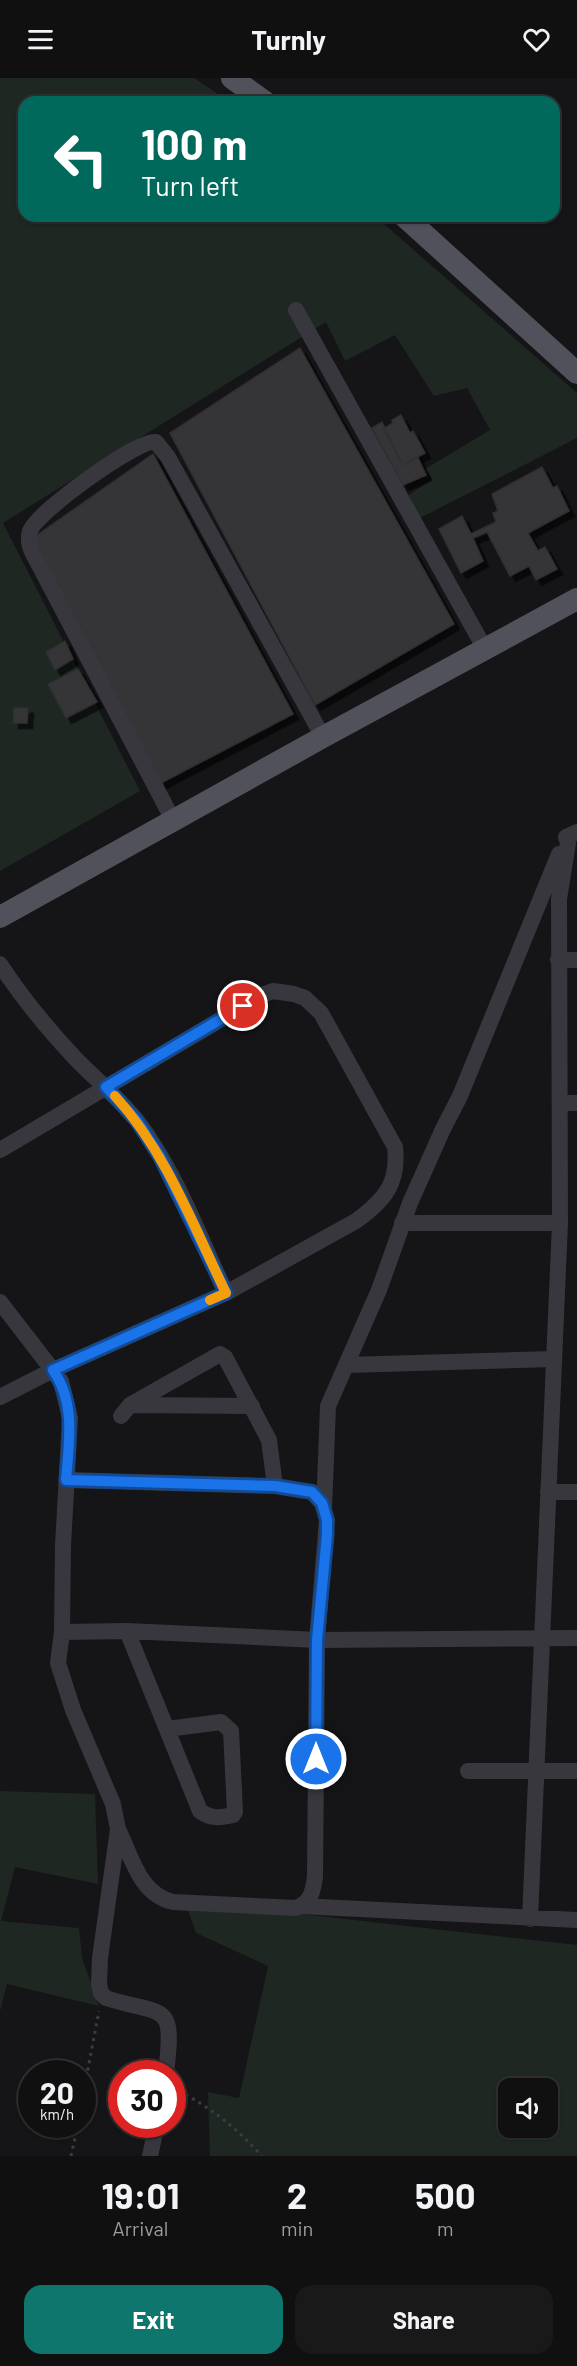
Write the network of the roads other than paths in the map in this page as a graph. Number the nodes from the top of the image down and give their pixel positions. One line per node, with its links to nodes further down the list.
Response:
1 (232, 78): 2 (main road)
2 (257, 96)
3 (411, 222): 5 (main road)
4 (296, 310): 7 (street)
5 (577, 373)
6 (577, 599): 7 (main road)
7 (485, 649): 8 (main road)
8 (323, 737): 9 (main road); 9 (street)
9 (173, 820): 11 (main road)
10 (571, 834): 12 (street); 18 (street)
11 (0, 917)
12 (558, 960): 13 (street); 16 (street)
13 (577, 960)
14 (0, 964): 15 (street)
15 (106, 1087): 17 (street); 20 (street); 20 (street)
16 (569, 1103): 19 (street)
17 (0, 1150)
18 (402, 1223): 19 (street); 23 (street)
19 (560, 1223): 22 (street)
20 (226, 1293): 24 (street)
21 (0, 1302): 24 (street)
22 (553, 1359): 23 (street); 29 (street)
23 (347, 1365): 31 (street)
24 (53, 1370): 25 (street); 27 (street)
25 (0, 1397)
26 (252, 1406): 26 (street); 28 (street)
27 (66, 1480): 28 (street); 33 (street)
28 (275, 1486): 31 (street)
29 (548, 1492): 30 (street); 34 (street)
30 (577, 1492)
31 (324, 1510): 36 (street)
32 (127, 1631): 33 (street); 36 (street); 37 (street)
33 (62, 1632): 41 (street)
34 (542, 1638): 35 (street); 36 (street); 39 (street)
35 (577, 1638)
36 (317, 1640): 42 (street)
37 (167, 1729): 37 (street)
38 (468, 1771): 39 (street)
39 (536, 1771): 40 (street); 43 (street)
40 (577, 1771)
41 (118, 1829): 42 (street); 45 (street)
42 (300, 1906): 43 (street)
43 (530, 1919): 44 (street)
44 (577, 1920)
45 (166, 2060)
46 (154, 2138): 47 (street)
47 (150, 2156)

